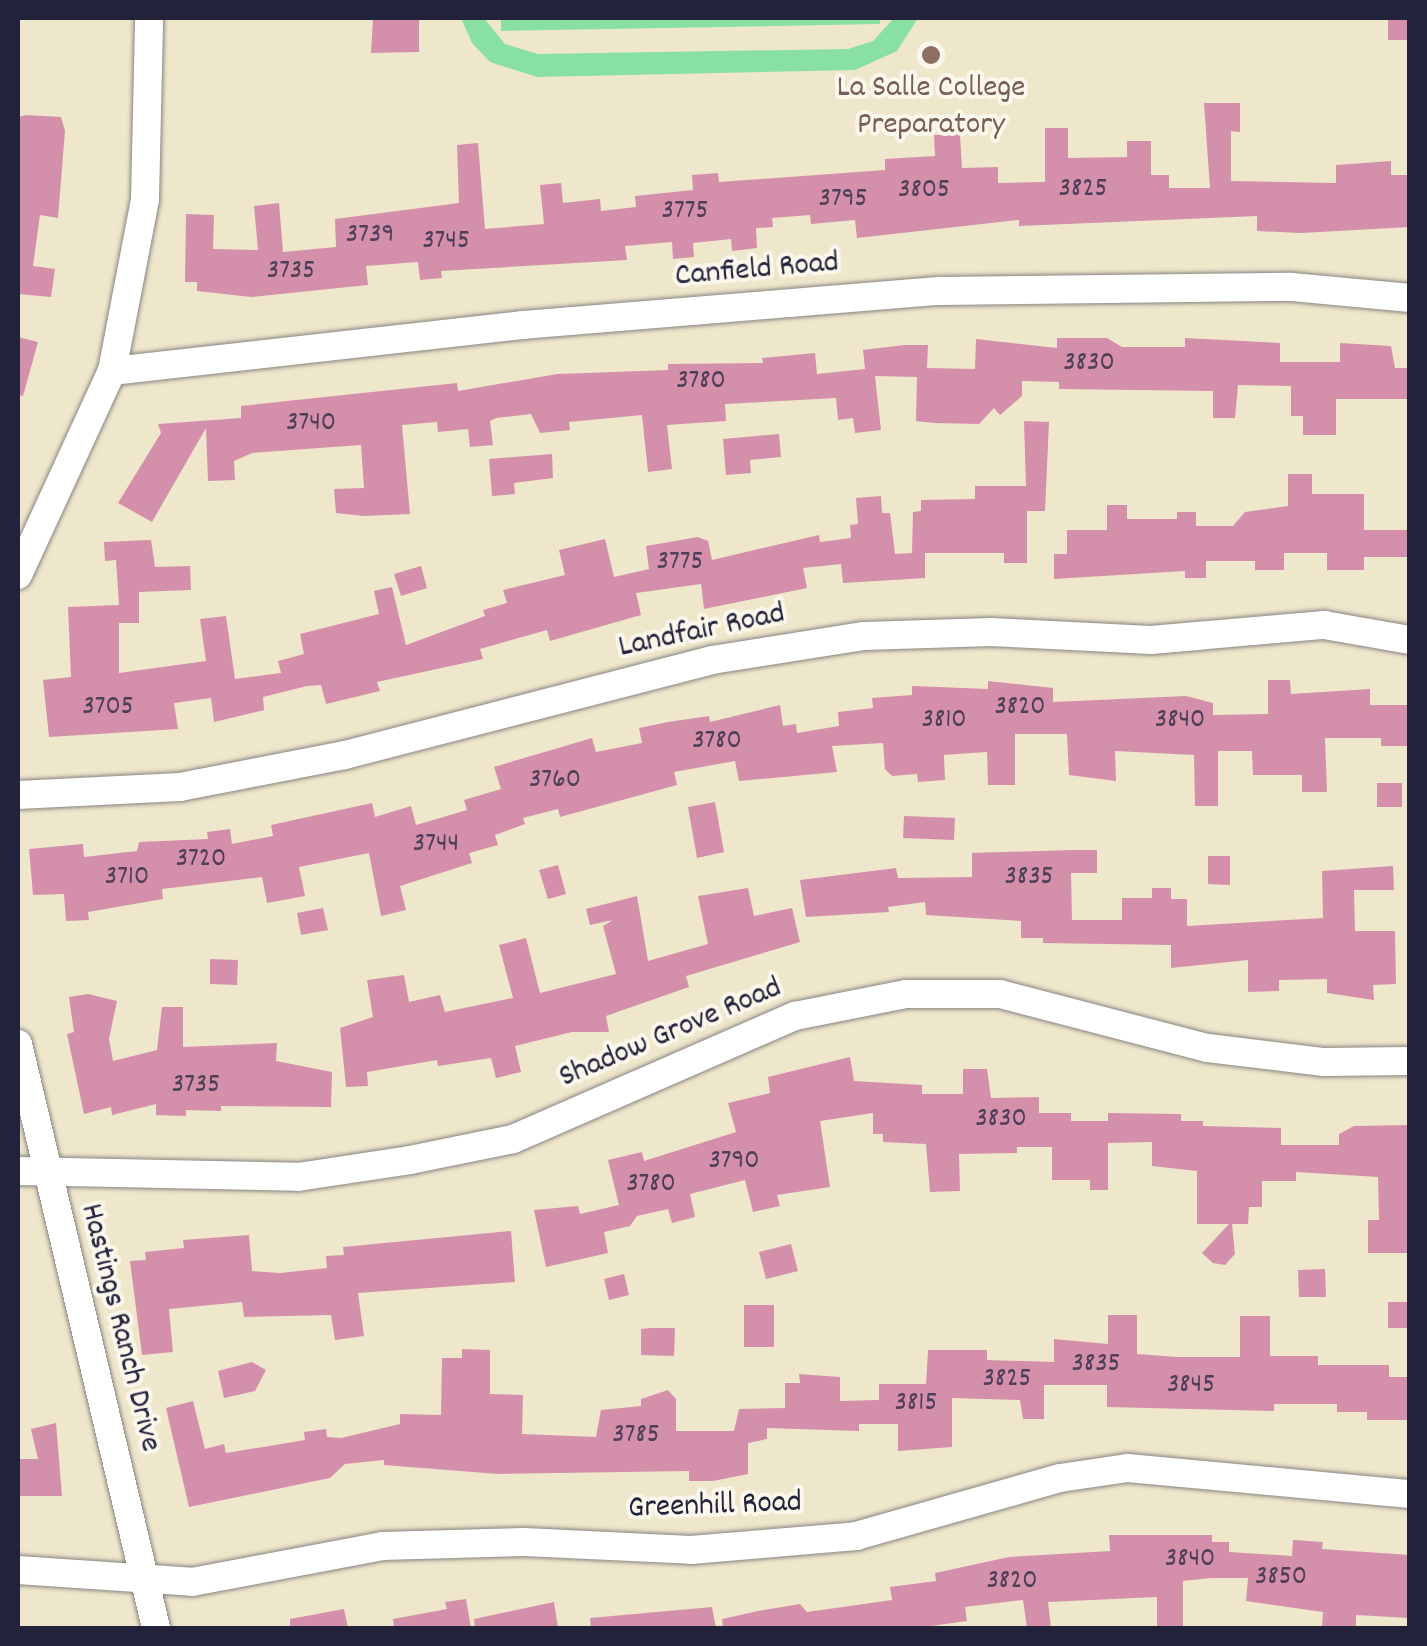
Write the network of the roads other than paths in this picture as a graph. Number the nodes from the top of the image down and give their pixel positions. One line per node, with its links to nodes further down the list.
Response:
1 (148, 18): 3 (street)
2 (1410, 298): 3 (street, Canfield Road)
3 (112, 371): 4 (street)
4 (18, 575)
5 (1410, 640): 6 (street, Landfair Road)
6 (18, 795)
7 (18, 1044): 9 (street, Hastings Ranch Drive)
8 (1410, 1061): 9 (street, Shadow Grove Road)
9 (31, 1172): 12 (street, Hastings Ranch Drive)
10 (1410, 1494): 12 (street, Greenhill Road)
11 (18, 1570): 12 (street, Greenhill Road)
12 (144, 1579): 13 (street, Hastings Ranch Drive)
13 (156, 1628)

